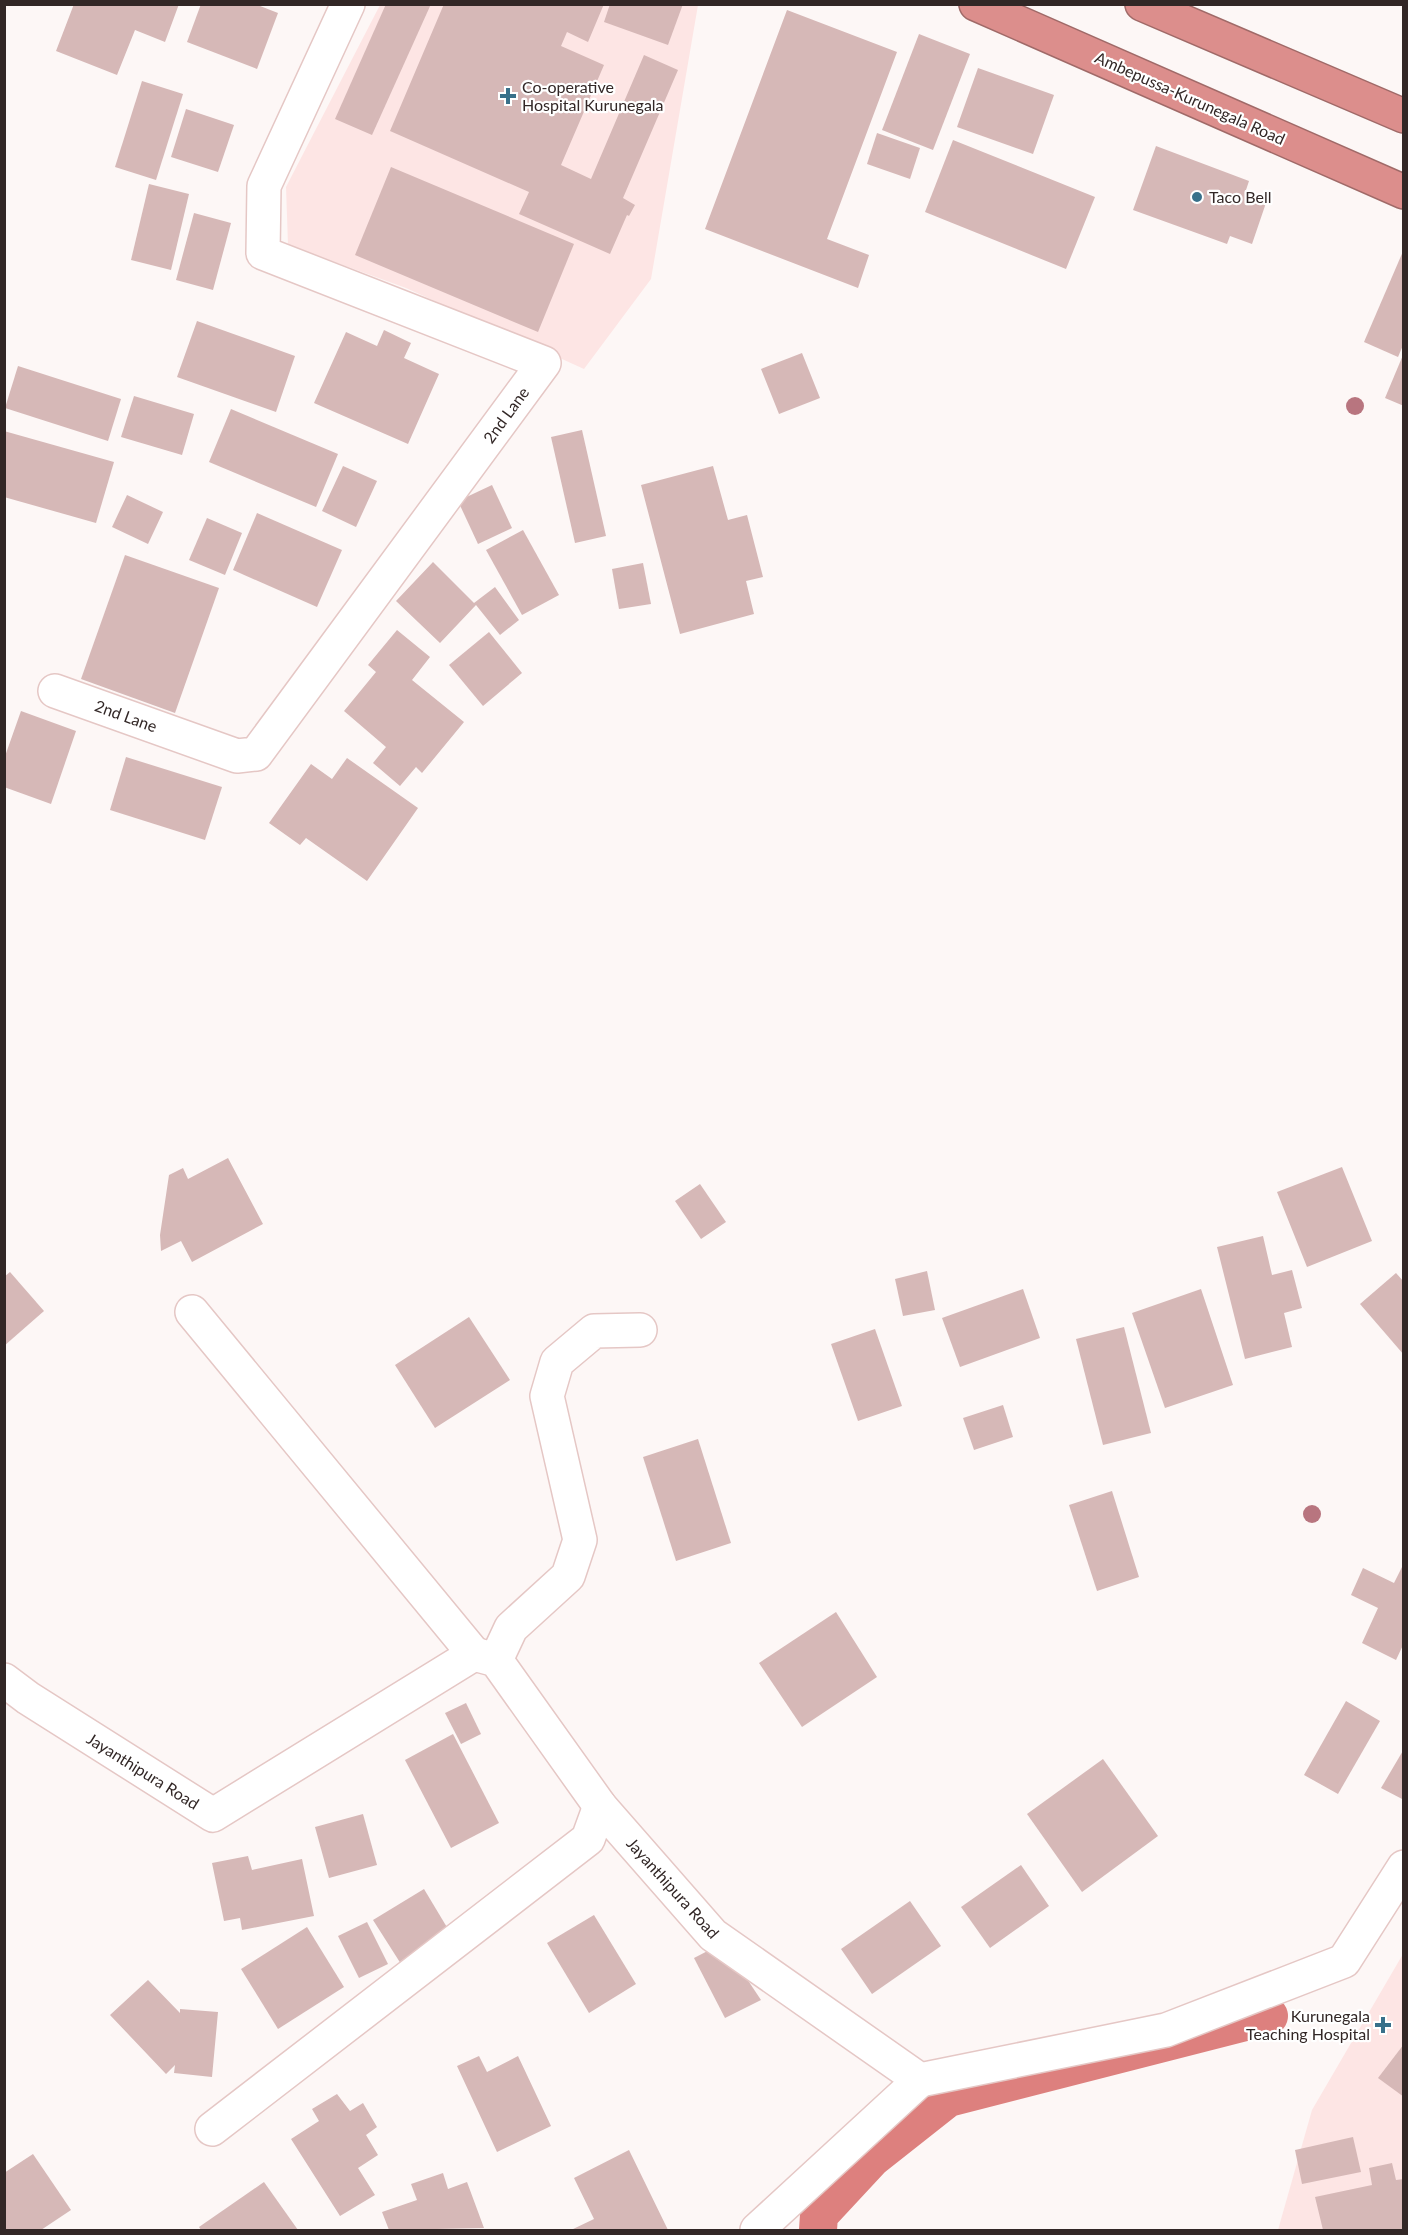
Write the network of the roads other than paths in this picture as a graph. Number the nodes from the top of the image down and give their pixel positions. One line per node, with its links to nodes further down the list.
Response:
1 (348, 4): 6 (street, 2nd Lane)
2 (976, 4): 5 (highway, Ambepussa-Kurunegala Road)
3 (1142, 4): 4 (highway)
4 (1404, 116)
5 (1404, 192)
6 (55, 691)
7 (192, 1312): 9 (street)
8 (640, 1330): 9 (street)
9 (485, 1657): 10 (street, Jayanthipura Road); 11 (street, Jayanthipura Road)
10 (4, 1680)
11 (600, 1806): 13 (street, Jayanthipura Road); 14 (street)
12 (1404, 1867): 13 (street)
13 (920, 2080): 15 (street)
14 (212, 2129)
15 (757, 2230)

